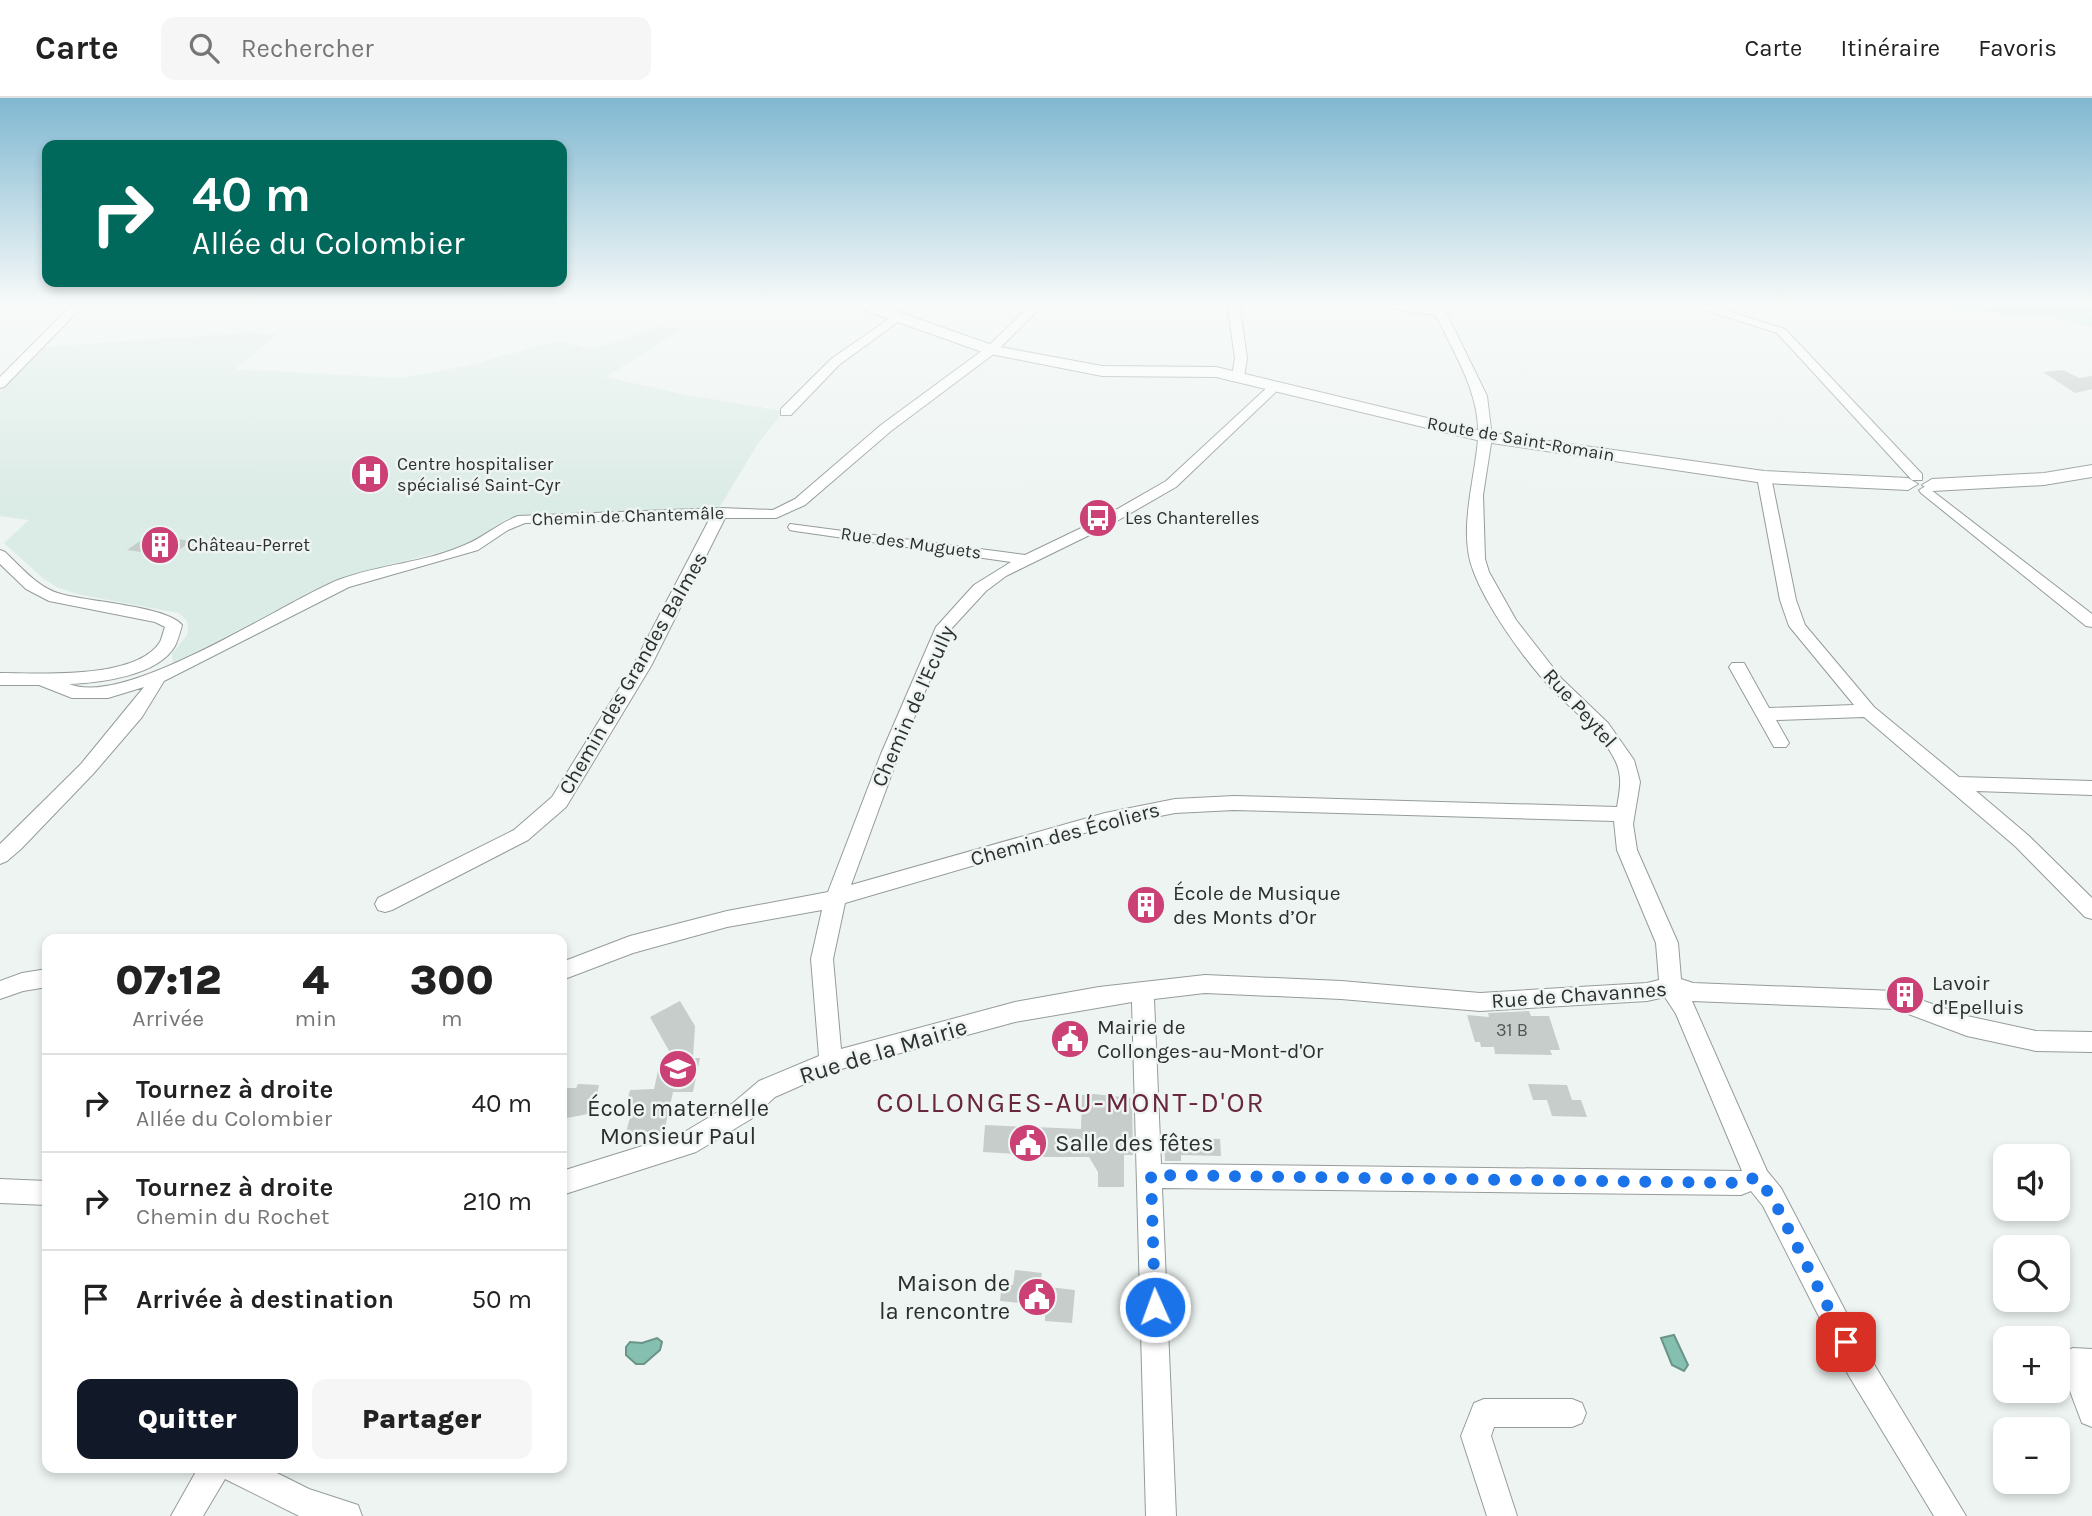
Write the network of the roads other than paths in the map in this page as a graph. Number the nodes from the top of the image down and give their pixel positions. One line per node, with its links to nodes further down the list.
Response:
1 (16, 368): 9 (street)
2 (829, 368): 11 (street)
3 (967, 368): 16 (street, Chemin de Chantemâle)
4 (1087, 368): 8 (main road, Route de Saint-Romain)
5 (1239, 368): 8 (street)
6 (1467, 368): 12 (street, Rue Peytel)
7 (1815, 368): 15 (street)
8 (1238, 377): 10 (main road, Route de Saint-Romain)
9 (0, 384)
10 (1276, 386): 12 (main road, Route de Saint-Romain); 19 (street, Chemin de l'Ecully)
11 (786, 412)
12 (1485, 437): 14 (main road, Route de Saint-Romain); 30 (street, Rue Peytel)
13 (2092, 471): 15 (main road, Route de Saint-Romain)
14 (1763, 477): 15 (main road, Route de Saint-Romain); 25 (street)
15 (1921, 484): 20 (street)
16 (721, 512): 23 (street, Chemin de Chantemâle); 33 (street, Chemin des Grandes Balmes)
17 (795, 527): 19 (street, Rue des Muguets)
18 (0, 555): 22 (street)
19 (1027, 560): 32 (street, Chemin de l'Ecully)
20 (2092, 622)
21 (1738, 667): 26 (street)
22 (39, 678): 23 (street, Chemin de Chantemâle); 24 (street)
23 (157, 678): 31 (street)
24 (0, 679)
25 (1868, 711): 26 (street); 28 (street)
26 (1763, 714): 27 (street)
27 (1780, 743)
28 (1956, 784): 29 (street); 34 (street)
29 (2092, 788)
30 (1626, 814): 32 (street, Chemin des Écoliers); 37 (street, Rue Peytel)
31 (0, 856)
32 (835, 898): 35 (street, Chemin des Écoliers); 41 (street, Chemin de l'Ecully)
33 (385, 904)
34 (2092, 911)
35 (567, 969)
36 (42, 979): 38 (street)
37 (1670, 986): 39 (street, Rue de Chavannes); 40 (street, Rue de Chavannes); 43 (street)
38 (0, 990)
39 (1143, 991): 41 (street, Rue de la Mairie); 42 (street)
40 (2092, 1042)
41 (831, 1062): 44 (street, Rue de la Mairie)
42 (1151, 1175): 43 (street); 54 (street)
43 (1756, 1177): 56 (street)
44 (567, 1181)
45 (0, 1191): 46 (street)
46 (42, 1193)
47 (2092, 1363): 49 (street)
48 (1572, 1413): 55 (street)
49 (2092, 1413)
50 (212, 1473): 52 (street)
51 (244, 1473): 53 (street)
52 (186, 1516)
53 (347, 1516)
54 (1161, 1516)
55 (1502, 1516)
56 (1951, 1516)

